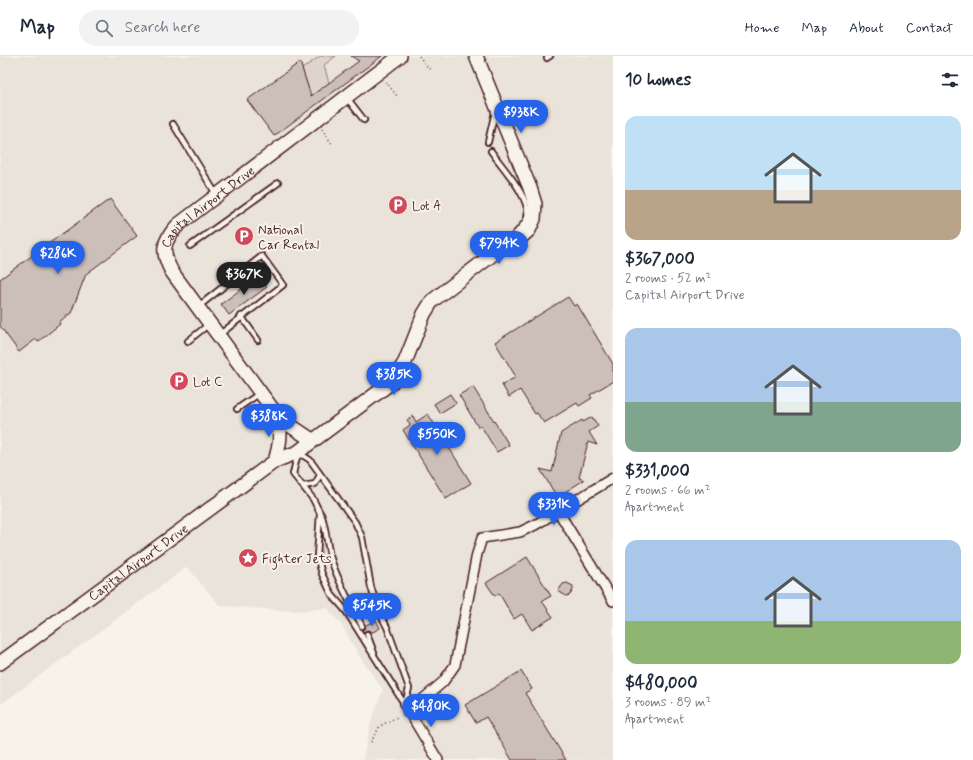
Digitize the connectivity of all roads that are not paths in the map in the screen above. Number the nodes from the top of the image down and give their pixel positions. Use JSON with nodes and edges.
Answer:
{"nodes":[{"id":1,"x":400,"y":56,"type":"edge"},
{"id":2,"x":476,"y":56,"type":"edge"},
{"id":3,"x":346,"y":97,"type":"junction"},
{"id":4,"x":496,"y":109,"type":"junction"},
{"id":5,"x":364,"y":120,"type":"dead end"},
{"id":6,"x":173,"y":124,"type":"dead end"},
{"id":7,"x":488,"y":142,"type":"dead end"},
{"id":8,"x":491,"y":151,"type":"dead end"},
{"id":9,"x":278,"y":183,"type":"dead end"},
{"id":10,"x":217,"y":195,"type":"junction"},
{"id":11,"x":505,"y":245,"type":"junction"},
{"id":12,"x":190,"y":246,"type":"dead end"},
{"id":13,"x":197,"y":307,"type":"junction"},
{"id":14,"x":241,"y":316,"type":"junction"},
{"id":15,"x":210,"y":324,"type":"junction"},
{"id":16,"x":218,"y":335,"type":"junction"},
{"id":17,"x":258,"y":340,"type":"dead end"},
{"id":18,"x":188,"y":341,"type":"dead end"},
{"id":19,"x":260,"y":392,"type":"junction"},
{"id":20,"x":237,"y":410,"type":"dead end"},
{"id":21,"x":279,"y":418,"type":"junction"},
{"id":22,"x":312,"y":440,"type":"junction"},
{"id":23,"x":298,"y":452,"type":"junction"},
{"id":24,"x":275,"y":461,"type":"junction"},
{"id":25,"x":320,"y":474,"type":"junction"},
{"id":26,"x":613,"y":478,"type":"edge"},
{"id":27,"x":303,"y":486,"type":"junction"},
{"id":28,"x":558,"y":511,"type":"junction"},
{"id":29,"x":320,"y":513,"type":"junction"},
{"id":30,"x":374,"y":595,"type":"junction"},
{"id":31,"x":613,"y":601,"type":"edge"},
{"id":32,"x":353,"y":607,"type":"junction"},
{"id":33,"x":346,"y":611,"type":"junction"},
{"id":34,"x":362,"y":626,"type":"dead end"},
{"id":35,"x":367,"y":634,"type":"dead end"},
{"id":36,"x":374,"y":654,"type":"junction"},
{"id":37,"x":0,"y":663,"type":"edge"},
{"id":38,"x":405,"y":710,"type":"junction"},
{"id":39,"x":438,"y":760,"type":"edge"}],
"edges":[{"from":1,"to":3,"type":"street","name":"Capital Airport Drive"},
{"from":2,"to":4,"type":"street","name":"Capital Airport Drive"},
{"from":3,"to":5,"type":"lane"},
{"from":3,"to":10,"type":"street","name":"Capital Airport Drive"},
{"from":4,"to":7,"type":"lane"},
{"from":4,"to":11,"type":"street","name":"Capital Airport Drive"},
{"from":6,"to":10,"type":"lane"},
{"from":8,"to":11,"type":"lane"},
{"from":9,"to":12,"type":"lane"},
{"from":10,"to":13,"type":"street","name":"Capital Airport Drive"},
{"from":11,"to":22,"type":"street","name":"Capital Airport Drive"},
{"from":13,"to":14,"type":"lane"},
{"from":13,"to":15,"type":"street","name":"Capital Airport Drive"},
{"from":14,"to":16,"type":"lane"},
{"from":14,"to":17,"type":"lane"},
{"from":15,"to":16,"type":"street","name":"Capital Airport Drive"},
{"from":15,"to":18,"type":"lane"},
{"from":16,"to":19,"type":"street","name":"Capital Airport Drive"},
{"from":19,"to":20,"type":"lane"},
{"from":19,"to":21,"type":"street","name":"Capital Airport Drive"},
{"from":21,"to":22,"type":"street","name":"Capital Airport Drive"},
{"from":21,"to":24,"type":"street","name":"Capital Airport Drive"},
{"from":22,"to":23,"type":"street","name":"Capital Airport Drive"},
{"from":23,"to":24,"type":"street","name":"Capital Airport Drive"},
{"from":23,"to":25,"type":"lane"},
{"from":23,"to":27,"type":"lane"},
{"from":24,"to":37,"type":"street","name":"Capital Airport Drive"},
{"from":25,"to":27,"type":"lane"},
{"from":25,"to":30,"type":"lane"},
{"from":26,"to":28,"type":"street"},
{"from":27,"to":29,"type":"lane"},
{"from":28,"to":31,"type":"street"},
{"from":28,"to":38,"type":"street"},
{"from":29,"to":32,"type":"lane"},
{"from":29,"to":33,"type":"lane"},
{"from":30,"to":32,"type":"lane"},
{"from":30,"to":38,"type":"lane"},
{"from":32,"to":33,"type":"lane"},
{"from":32,"to":34,"type":"lane"},
{"from":33,"to":36,"type":"lane"},
{"from":35,"to":36,"type":"lane"},
{"from":36,"to":38,"type":"lane"},
{"from":38,"to":39,"type":"street"}]}
